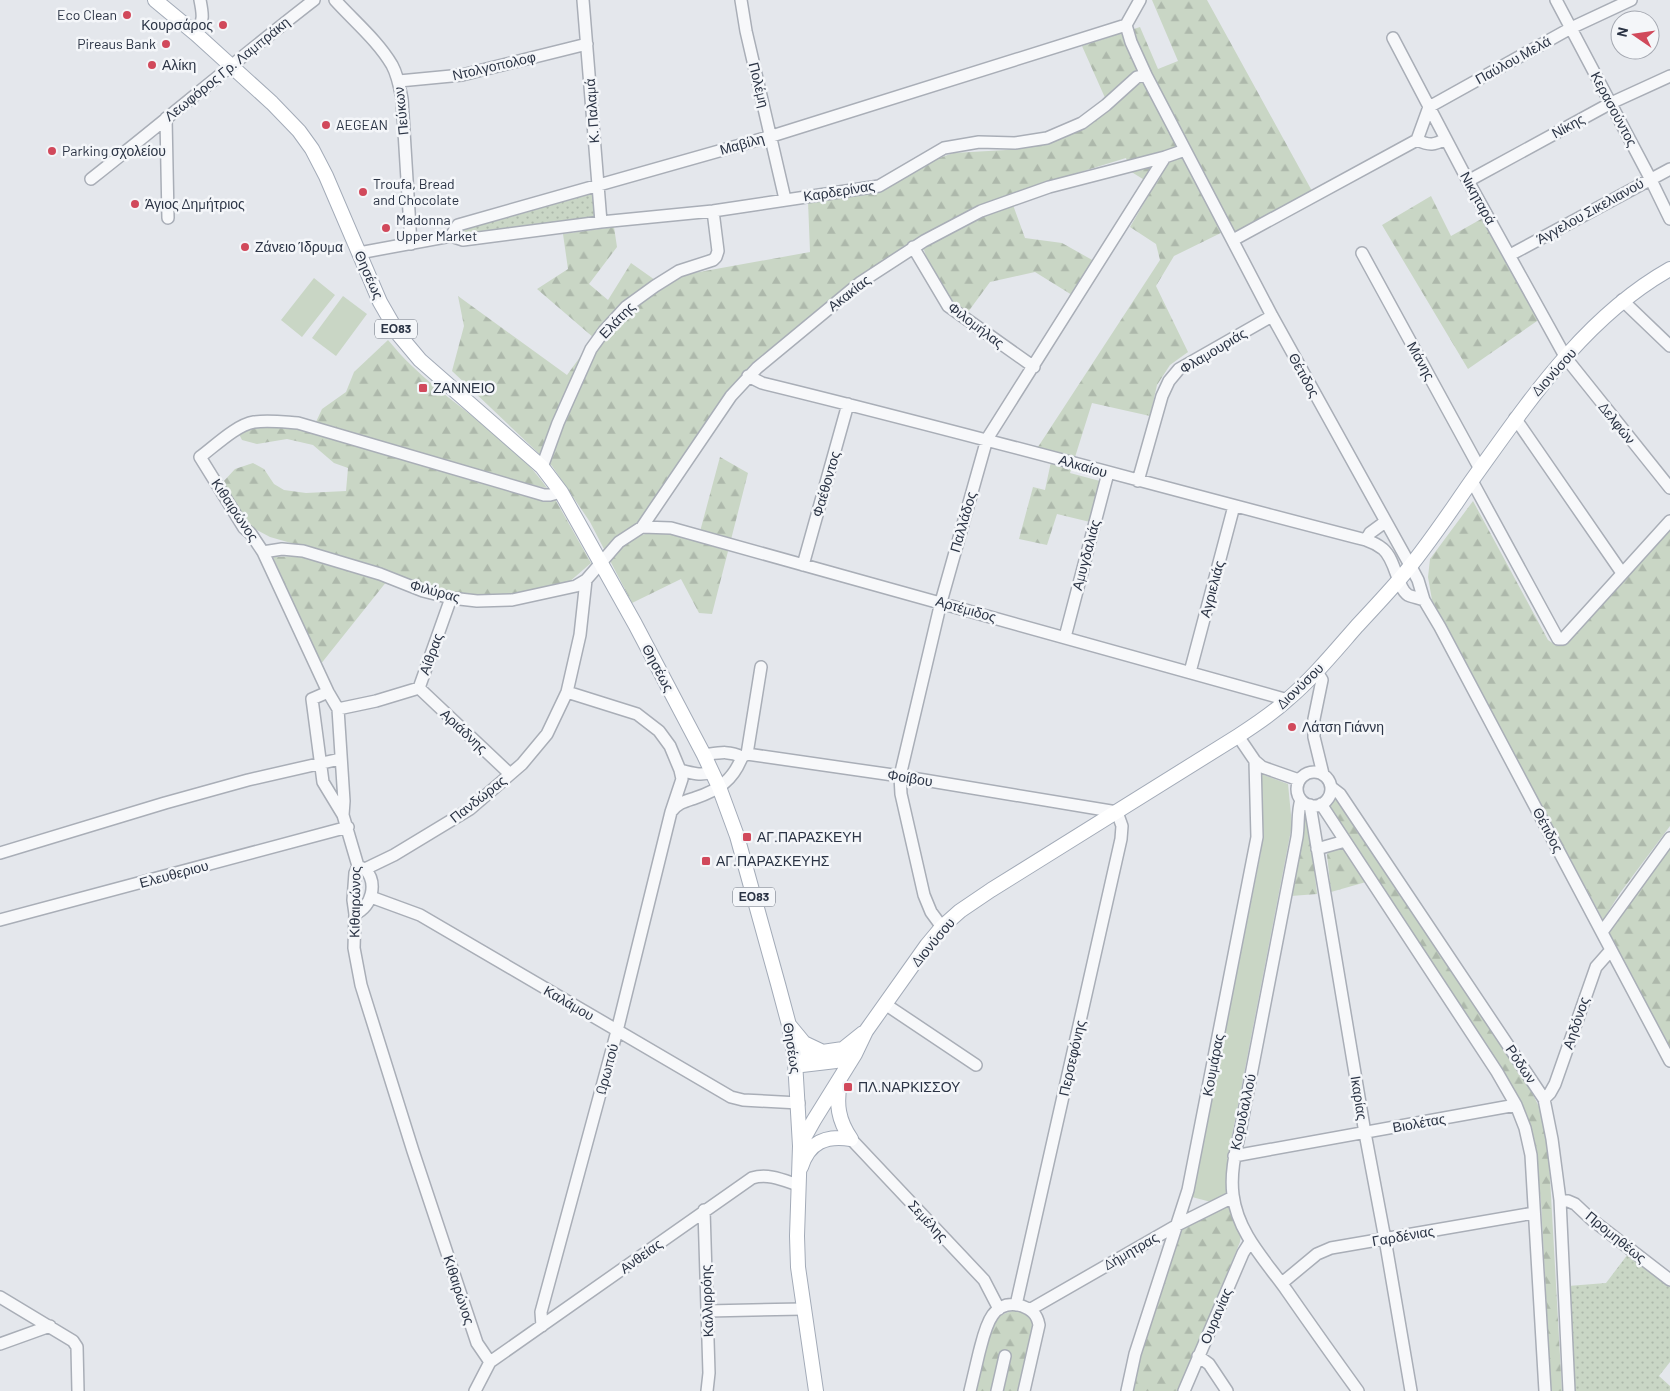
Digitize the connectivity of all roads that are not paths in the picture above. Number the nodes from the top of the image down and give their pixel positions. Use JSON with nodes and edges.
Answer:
{"nodes":[{"id":1,"x":155,"y":0,"type":"edge"},
{"id":2,"x":200,"y":0,"type":"edge"},
{"id":3,"x":314,"y":0,"type":"edge"},
{"id":4,"x":335,"y":0,"type":"edge"},
{"id":5,"x":583,"y":0,"type":"edge"},
{"id":6,"x":741,"y":0,"type":"edge"},
{"id":7,"x":1140,"y":0,"type":"edge"},
{"id":8,"x":1556,"y":0,"type":"edge"},
{"id":9,"x":1630,"y":0,"type":"edge"},
{"id":10,"x":1126,"y":25,"type":"junction"},
{"id":11,"x":1570,"y":28,"type":"junction"},
{"id":12,"x":196,"y":34,"type":"junction"},
{"id":13,"x":1393,"y":38,"type":"dead end"},
{"id":14,"x":587,"y":44,"type":"junction"},
{"id":15,"x":231,"y":66,"type":"junction"},
{"id":16,"x":1146,"y":75,"type":"junction"},
{"id":17,"x":1670,"y":76,"type":"edge"},
{"id":18,"x":398,"y":81,"type":"junction"},
{"id":19,"x":1611,"y":103,"type":"junction"},
{"id":20,"x":1429,"y":107,"type":"junction"},
{"id":21,"x":166,"y":118,"type":"junction"},
{"id":22,"x":772,"y":136,"type":"junction"},
{"id":23,"x":1446,"y":139,"type":"junction"},
{"id":24,"x":1417,"y":140,"type":"junction"},
{"id":25,"x":1185,"y":150,"type":"junction"},
{"id":26,"x":1166,"y":157,"type":"junction"},
{"id":27,"x":1670,"y":169,"type":"edge"},
{"id":28,"x":1650,"y":178,"type":"junction"},
{"id":29,"x":91,"y":179,"type":"dead end"},
{"id":30,"x":1468,"y":181,"type":"junction"},
{"id":31,"x":598,"y":186,"type":"junction"},
{"id":32,"x":785,"y":199,"type":"junction"},
{"id":33,"x":713,"y":211,"type":"junction"},
{"id":34,"x":168,"y":218,"type":"dead end"},
{"id":35,"x":1670,"y":219,"type":"edge"},
{"id":36,"x":601,"y":222,"type":"junction"},
{"id":37,"x":451,"y":236,"type":"junction"},
{"id":38,"x":1233,"y":240,"type":"junction"},
{"id":39,"x":411,"y":244,"type":"junction"},
{"id":40,"x":913,"y":247,"type":"junction"},
{"id":41,"x":359,"y":254,"type":"junction"},
{"id":42,"x":1362,"y":254,"type":"dead end"},
{"id":43,"x":1510,"y":254,"type":"junction"},
{"id":44,"x":1670,"y":269,"type":"edge"},
{"id":45,"x":1622,"y":300,"type":"junction"},
{"id":46,"x":1272,"y":316,"type":"junction"},
{"id":47,"x":1670,"y":346,"type":"edge"},
{"id":48,"x":1566,"y":358,"type":"junction"},
{"id":49,"x":1034,"y":367,"type":"junction"},
{"id":50,"x":748,"y":376,"type":"junction"},
{"id":51,"x":848,"y":404,"type":"junction"},
{"id":52,"x":1515,"y":418,"type":"junction"},
{"id":53,"x":987,"y":440,"type":"junction"},
{"id":54,"x":542,"y":467,"type":"junction"},
{"id":55,"x":1480,"y":469,"type":"junction"},
{"id":56,"x":1108,"y":473,"type":"junction"},
{"id":57,"x":1138,"y":481,"type":"junction"},
{"id":58,"x":1472,"y":481,"type":"junction"},
{"id":59,"x":1670,"y":488,"type":"edge"},
{"id":60,"x":560,"y":492,"type":"junction"},
{"id":61,"x":1234,"y":506,"type":"junction"},
{"id":62,"x":1670,"y":521,"type":"edge"},
{"id":63,"x":1385,"y":522,"type":"junction"},
{"id":64,"x":642,"y":527,"type":"junction"},
{"id":65,"x":1366,"y":540,"type":"junction"},
{"id":66,"x":263,"y":552,"type":"junction"},
{"id":67,"x":601,"y":562,"type":"junction"},
{"id":68,"x":803,"y":565,"type":"junction"},
{"id":69,"x":1410,"y":566,"type":"junction"},
{"id":70,"x":1622,"y":573,"type":"junction"},
{"id":71,"x":586,"y":580,"type":"junction"},
{"id":72,"x":1399,"y":580,"type":"junction"},
{"id":73,"x":452,"y":598,"type":"junction"},
{"id":74,"x":1424,"y":600,"type":"junction"},
{"id":75,"x":941,"y":602,"type":"junction"},
{"id":76,"x":1065,"y":637,"type":"junction"},
{"id":77,"x":761,"y":667,"type":"dead end"},
{"id":78,"x":1190,"y":672,"type":"junction"},
{"id":79,"x":1317,"y":672,"type":"junction"},
{"id":80,"x":418,"y":688,"type":"junction"},
{"id":81,"x":328,"y":692,"type":"junction"},
{"id":82,"x":566,"y":692,"type":"junction"},
{"id":83,"x":1288,"y":700,"type":"junction"},
{"id":84,"x":338,"y":709,"type":"junction"},
{"id":85,"x":1238,"y":736,"type":"junction"},
{"id":86,"x":704,"y":755,"type":"junction"},
{"id":87,"x":744,"y":755,"type":"junction"},
{"id":88,"x":340,"y":759,"type":"junction"},
{"id":89,"x":1255,"y":761,"type":"junction"},
{"id":90,"x":320,"y":764,"type":"junction"},
{"id":91,"x":680,"y":770,"type":"junction"},
{"id":92,"x":712,"y":772,"type":"junction"},
{"id":93,"x":510,"y":774,"type":"junction"},
{"id":94,"x":1323,"y":774,"type":"junction"},
{"id":95,"x":900,"y":776,"type":"junction"},
{"id":96,"x":1299,"y":780,"type":"junction"},
{"id":97,"x":719,"y":787,"type":"junction"},
{"id":98,"x":1331,"y":787,"type":"junction"},
{"id":99,"x":1311,"y":803,"type":"junction"},
{"id":100,"x":671,"y":812,"type":"junction"},
{"id":101,"x":1117,"y":812,"type":"junction"},
{"id":102,"x":343,"y":814,"type":"junction"},
{"id":103,"x":348,"y":827,"type":"junction"},
{"id":104,"x":1670,"y":838,"type":"edge"},
{"id":105,"x":1345,"y":841,"type":"junction"},
{"id":106,"x":1317,"y":849,"type":"junction"},
{"id":107,"x":0,"y":853,"type":"edge"},
{"id":108,"x":361,"y":868,"type":"junction"},
{"id":109,"x":371,"y":897,"type":"junction"},
{"id":110,"x":355,"y":914,"type":"junction"},
{"id":111,"x":0,"y":920,"type":"edge"},
{"id":112,"x":942,"y":927,"type":"junction"},
{"id":113,"x":1602,"y":932,"type":"junction"},
{"id":114,"x":1611,"y":950,"type":"junction"},
{"id":115,"x":885,"y":1004,"type":"junction"},
{"id":116,"x":789,"y":1025,"type":"junction"},
{"id":117,"x":617,"y":1031,"type":"junction"},
{"id":118,"x":866,"y":1031,"type":"junction"},
{"id":119,"x":824,"y":1052,"type":"junction"},
{"id":120,"x":856,"y":1054,"type":"junction"},
{"id":121,"x":795,"y":1061,"type":"junction"},
{"id":122,"x":1670,"y":1061,"type":"edge"},
{"id":123,"x":976,"y":1065,"type":"dead end"},
{"id":124,"x":841,"y":1078,"type":"junction"},
{"id":125,"x":1544,"y":1099,"type":"junction"},
{"id":126,"x":799,"y":1103,"type":"junction"},
{"id":127,"x":1516,"y":1105,"type":"junction"},
{"id":128,"x":1365,"y":1133,"type":"junction"},
{"id":129,"x":851,"y":1139,"type":"junction"},
{"id":130,"x":800,"y":1146,"type":"junction"},
{"id":131,"x":1234,"y":1156,"type":"junction"},
{"id":132,"x":798,"y":1179,"type":"junction"},
{"id":133,"x":1233,"y":1197,"type":"junction"},
{"id":134,"x":1560,"y":1200,"type":"junction"},
{"id":135,"x":704,"y":1210,"type":"junction"},
{"id":136,"x":1534,"y":1212,"type":"junction"},
{"id":137,"x":1178,"y":1224,"type":"junction"},
{"id":138,"x":1385,"y":1239,"type":"junction"},
{"id":139,"x":1250,"y":1242,"type":"junction"},
{"id":140,"x":1670,"y":1280,"type":"edge"},
{"id":141,"x":1282,"y":1284,"type":"junction"},
{"id":142,"x":0,"y":1297,"type":"edge"},
{"id":143,"x":1016,"y":1305,"type":"junction"},
{"id":144,"x":803,"y":1309,"type":"junction"},
{"id":145,"x":999,"y":1309,"type":"junction"},
{"id":146,"x":1031,"y":1309,"type":"junction"},
{"id":147,"x":707,"y":1312,"type":"junction"},
{"id":148,"x":50,"y":1326,"type":"junction"},
{"id":149,"x":542,"y":1326,"type":"junction"},
{"id":150,"x":0,"y":1344,"type":"edge"},
{"id":151,"x":1005,"y":1356,"type":"dead end"},
{"id":152,"x":1198,"y":1356,"type":"junction"},
{"id":153,"x":490,"y":1362,"type":"junction"},
{"id":154,"x":79,"y":1391,"type":"edge"},
{"id":155,"x":475,"y":1391,"type":"edge"},
{"id":156,"x":707,"y":1391,"type":"edge"},
{"id":157,"x":816,"y":1391,"type":"edge"},
{"id":158,"x":970,"y":1391,"type":"edge"},
{"id":159,"x":997,"y":1391,"type":"edge"},
{"id":160,"x":1024,"y":1391,"type":"edge"},
{"id":161,"x":1127,"y":1391,"type":"edge"},
{"id":162,"x":1184,"y":1391,"type":"edge"},
{"id":163,"x":1227,"y":1391,"type":"edge"},
{"id":164,"x":1358,"y":1391,"type":"edge"},
{"id":165,"x":1411,"y":1391,"type":"edge"},
{"id":166,"x":1545,"y":1391,"type":"edge"},
{"id":167,"x":1569,"y":1391,"type":"edge"}],
"edges":[{"from":1,"to":12,"type":"main road","number":"ΕΟ83"},
{"from":2,"to":12,"type":"street"},
{"from":3,"to":15,"type":"street","name":"Λεωφόρος Γρ. Λαμπράκη"},
{"from":4,"to":18,"type":"street","name":"Πεύκων"},
{"from":5,"to":14,"type":"street","name":"Κ. Παλαμά"},
{"from":6,"to":22,"type":"street","name":"Πολέμη"},
{"from":7,"to":10,"type":"street"},
{"from":8,"to":11,"type":"street","name":"Κερασούντος"},
{"from":9,"to":11,"type":"street","name":"Παύλου Μελά"},
{"from":10,"to":16,"type":"street"},
{"from":10,"to":22,"type":"street","name":"Μαβίλη"},
{"from":11,"to":19,"type":"street","name":"Κερασούντος"},
{"from":11,"to":20,"type":"street","name":"Παύλου Μελά"},
{"from":12,"to":15,"type":"main road","number":"ΕΟ83"},
{"from":13,"to":20,"type":"street","name":"Νικηταρά"},
{"from":14,"to":18,"type":"street","name":"Ντολγοπολοφ"},
{"from":14,"to":31,"type":"street","name":"Κ. Παλαμά"},
{"from":15,"to":21,"type":"street","name":"Λεωφόρος Γρ. Λαμπράκη"},
{"from":15,"to":41,"type":"main road","name":"Θησέως","number":"ΕΟ83"},
{"from":16,"to":25,"type":"street"},
{"from":16,"to":32,"type":"street","name":"Καρδερίνας"},
{"from":17,"to":19,"type":"street","name":"Νίκης"},
{"from":18,"to":39,"type":"street","name":"Πεύκων"},
{"from":19,"to":28,"type":"street","name":"Κερασούντος"},
{"from":19,"to":30,"type":"street","name":"Νίκης"},
{"from":20,"to":23,"type":"street","name":"Νικηταρά"},
{"from":20,"to":24,"type":"street"},
{"from":21,"to":29,"type":"street","name":"Λεωφόρος Γρ. Λαμπράκη"},
{"from":21,"to":34,"type":"street"},
{"from":22,"to":31,"type":"street","name":"Μαβίλη"},
{"from":22,"to":32,"type":"street","name":"Πολέμη"},
{"from":23,"to":24,"type":"street"},
{"from":23,"to":30,"type":"street","name":"Νικηταρά"},
{"from":24,"to":38,"type":"street"},
{"from":25,"to":26,"type":"street","name":"Ακακίας"},
{"from":25,"to":38,"type":"street","name":"Θέτιδος"},
{"from":26,"to":40,"type":"street","name":"Ακακίας"},
{"from":26,"to":49,"type":"street","name":"Παλλάδος"},
{"from":27,"to":28,"type":"street","name":"Άγγελου Σικελιανού"},
{"from":28,"to":35,"type":"street","name":"Κερασούντος"},
{"from":28,"to":43,"type":"street","name":"Άγγελου Σικελιανού"},
{"from":30,"to":43,"type":"street","name":"Νικηταρά"},
{"from":31,"to":36,"type":"street","name":"Κ. Παλαμά"},
{"from":31,"to":37,"type":"street","name":"Μαβίλη"},
{"from":32,"to":33,"type":"street","name":"Καρδερίνας"},
{"from":33,"to":36,"type":"street","name":"Καρδερίνας"},
{"from":33,"to":54,"type":"street","name":"Ελάτης"},
{"from":36,"to":37,"type":"street","name":"Καρδερίνας"},
{"from":37,"to":39,"type":"street","name":"Μαβίλη"},
{"from":38,"to":46,"type":"street","name":"Θέτιδος"},
{"from":39,"to":41,"type":"street","name":"Μαβίλη"},
{"from":40,"to":49,"type":"street","name":"Φιλομήλας"},
{"from":40,"to":50,"type":"street","name":"Ακακίας"},
{"from":41,"to":54,"type":"main road","name":"Θησέως","number":"ΕΟ83"},
{"from":42,"to":55,"type":"street","name":"Μάνης"},
{"from":43,"to":48,"type":"street","name":"Νικηταρά"},
{"from":44,"to":45,"type":"main road","name":"Διονύσου"},
{"from":45,"to":47,"type":"street"},
{"from":45,"to":48,"type":"main road","name":"Διονύσου"},
{"from":46,"to":57,"type":"street","name":"Φλαμουριάς"},
{"from":46,"to":63,"type":"street","name":"Θέτιδος"},
{"from":48,"to":52,"type":"main road","name":"Διονύσου"},
{"from":48,"to":59,"type":"street","name":"Δελφών"},
{"from":49,"to":53,"type":"street","name":"Παλλάδος"},
{"from":50,"to":51,"type":"street","name":"Αλκαίου"},
{"from":50,"to":64,"type":"street","name":"Ακακίας"},
{"from":51,"to":53,"type":"street","name":"Αλκαίου"},
{"from":51,"to":68,"type":"street","name":"Φαέθοντος"},
{"from":52,"to":55,"type":"main road","name":"Διονύσου"},
{"from":52,"to":70,"type":"street"},
{"from":53,"to":56,"type":"street","name":"Αλκαίου"},
{"from":53,"to":75,"type":"street","name":"Παλλάδος"},
{"from":54,"to":60,"type":"main road","name":"Θησέως","number":"ΕΟ83"},
{"from":55,"to":58,"type":"main road","name":"Διονύσου"},
{"from":56,"to":57,"type":"street","name":"Αλκαίου"},
{"from":56,"to":76,"type":"street","name":"Αμυγδαλιάς"},
{"from":57,"to":61,"type":"street","name":"Αλκαίου"},
{"from":58,"to":69,"type":"main road","name":"Διονύσου"},
{"from":58,"to":70,"type":"street"},
{"from":60,"to":66,"type":"street","name":"Κιθαιρώνος"},
{"from":60,"to":67,"type":"main road","name":"Θησέως","number":"ΕΟ83"},
{"from":61,"to":65,"type":"street","name":"Αλκαίου"},
{"from":61,"to":78,"type":"street","name":"Αγριελιάς"},
{"from":62,"to":70,"type":"street"},
{"from":63,"to":65,"type":"street"},
{"from":63,"to":69,"type":"street","name":"Θέτιδος"},
{"from":64,"to":67,"type":"street","name":"Ακακίας"},
{"from":64,"to":68,"type":"street","name":"Αρτέμιδος"},
{"from":65,"to":72,"type":"street","name":"Αλκαίου"},
{"from":66,"to":73,"type":"street","name":"Φιλύρας"},
{"from":66,"to":81,"type":"street","name":"Κιθαιρώνος"},
{"from":67,"to":71,"type":"street","name":"Φιλύρας"},
{"from":67,"to":86,"type":"main road","name":"Θησέως","number":"ΕΟ83"},
{"from":68,"to":75,"type":"street","name":"Αρτέμιδος"},
{"from":69,"to":72,"type":"main road","name":"Διονύσου"},
{"from":69,"to":74,"type":"street","name":"Θέτιδος"},
{"from":71,"to":73,"type":"street","name":"Φιλύρας"},
{"from":71,"to":82,"type":"street","name":"Πανδώρας"},
{"from":72,"to":74,"type":"street"},
{"from":72,"to":79,"type":"main road","name":"Διονύσου"},
{"from":73,"to":80,"type":"street","name":"Αίθρας"},
{"from":74,"to":113,"type":"street","name":"Θέτιδος"},
{"from":75,"to":76,"type":"street","name":"Αρτέμιδος"},
{"from":75,"to":95,"type":"street","name":"Παλλάδος"},
{"from":76,"to":78,"type":"street","name":"Αρτέμιδος"},
{"from":77,"to":87,"type":"street"},
{"from":78,"to":83,"type":"street","name":"Αρτέμιδος"},
{"from":79,"to":83,"type":"main road","name":"Διονύσου"},
{"from":79,"to":94,"type":"street"},
{"from":80,"to":84,"type":"street","name":"Αίθρας"},
{"from":80,"to":93,"type":"street","name":"Αριάδνης"},
{"from":81,"to":84,"type":"street","name":"Κιθαιρώνος"},
{"from":81,"to":90,"type":"street"},
{"from":82,"to":91,"type":"street"},
{"from":82,"to":93,"type":"street","name":"Πανδώρας"},
{"from":83,"to":85,"type":"main road","name":"Διονύσου"},
{"from":84,"to":88,"type":"street","name":"Κιθαιρώνος"},
{"from":85,"to":89,"type":"street"},
{"from":85,"to":101,"type":"main road","name":"Διονύσου"},
{"from":86,"to":87,"type":"street","name":"Φοίβου"},
{"from":86,"to":92,"type":"main road","name":"Θησέως","number":"ΕΟ83"},
{"from":87,"to":95,"type":"street","name":"Φοίβου"},
{"from":87,"to":97,"type":"street"},
{"from":88,"to":90,"type":"street"},
{"from":88,"to":102,"type":"street","name":"Κιθαιρώνος"},
{"from":89,"to":96,"type":"street"},
{"from":89,"to":137,"type":"street","name":"Κουμάρας"},
{"from":90,"to":102,"type":"street"},
{"from":90,"to":107,"type":"street"},
{"from":91,"to":92,"type":"street"},
{"from":91,"to":100,"type":"street","name":"Ωρωπού"},
{"from":92,"to":97,"type":"main road","name":"Θησέως","number":"ΕΟ83"},
{"from":93,"to":108,"type":"street","name":"Πανδώρας"},
{"from":94,"to":96,"type":"street"},
{"from":94,"to":98,"type":"street"},
{"from":95,"to":101,"type":"street","name":"Φοίβου"},
{"from":95,"to":112,"type":"street","name":"Παλλάδος"},
{"from":96,"to":99,"type":"street"},
{"from":97,"to":100,"type":"street"},
{"from":97,"to":116,"type":"main road","name":"Θησέως","number":"ΕΟ83"},
{"from":98,"to":99,"type":"street"},
{"from":98,"to":125,"type":"street","name":"Ρόδων"},
{"from":99,"to":105,"type":"street","name":"Ρόδων"},
{"from":99,"to":106,"type":"street","name":"Ικαρίας"},
{"from":99,"to":131,"type":"street","name":"Κορυδαλλού"},
{"from":100,"to":117,"type":"street","name":"Ωρωπού"},
{"from":101,"to":112,"type":"main road","name":"Διονύσου"},
{"from":101,"to":143,"type":"street","name":"Περσεφόνης"},
{"from":102,"to":103,"type":"street","name":"Κιθαιρώνος"},
{"from":103,"to":108,"type":"street","name":"Κιθαιρώνος"},
{"from":103,"to":111,"type":"street","name":"Ελευθεριου"},
{"from":104,"to":113,"type":"street"},
{"from":105,"to":106,"type":"street"},
{"from":105,"to":127,"type":"street","name":"Ρόδων"},
{"from":106,"to":128,"type":"street","name":"Ικαρίας"},
{"from":108,"to":109,"type":"street"},
{"from":108,"to":110,"type":"street","name":"Κιθαιρώνος"},
{"from":109,"to":110,"type":"street"},
{"from":109,"to":117,"type":"street","name":"Καλάμου"},
{"from":110,"to":153,"type":"street","name":"Κιθαιρώνος"},
{"from":112,"to":115,"type":"main road","name":"Διονύσου"},
{"from":113,"to":114,"type":"street","name":"Θέτιδος"},
{"from":114,"to":122,"type":"street","name":"Θέτιδος"},
{"from":114,"to":125,"type":"street","name":"Αηδόνος"},
{"from":115,"to":118,"type":"main road","name":"Διονύσου"},
{"from":115,"to":123,"type":"street"},
{"from":116,"to":119,"type":"main road"},
{"from":116,"to":121,"type":"main road","name":"Θησέως","number":"ΕΟ83"},
{"from":117,"to":126,"type":"street","name":"Καλάμου"},
{"from":117,"to":149,"type":"street","name":"Ωρωπού"},
{"from":118,"to":119,"type":"main road","name":"Διονύσου"},
{"from":118,"to":120,"type":"main road","name":"Διονύσου"},
{"from":119,"to":121,"type":"main road","name":"Διονύσου"},
{"from":120,"to":121,"type":"main road"},
{"from":120,"to":124,"type":"main road","name":"Διονύσου"},
{"from":121,"to":126,"type":"main road","name":"Θησέως","number":"ΕΟ83"},
{"from":124,"to":129,"type":"main road"},
{"from":124,"to":130,"type":"main road","name":"Διονύσου"},
{"from":125,"to":134,"type":"street","name":"Ρόδων"},
{"from":126,"to":130,"type":"main road","name":"Θησέως","number":"ΕΟ83"},
{"from":127,"to":128,"type":"street","name":"Βιολέτας"},
{"from":127,"to":136,"type":"street","name":"Ρόδων"},
{"from":128,"to":131,"type":"street","name":"Βιολέτας"},
{"from":128,"to":138,"type":"street","name":"Ικαρίας"},
{"from":129,"to":132,"type":"main road"},
{"from":129,"to":145,"type":"street","name":"Σεμέλης"},
{"from":130,"to":132,"type":"main road","name":"Θησέως","number":"ΕΟ83"},
{"from":131,"to":133,"type":"street","name":"Κορυδαλλού"},
{"from":132,"to":135,"type":"street","name":"Ανθείας"},
{"from":132,"to":144,"type":"main road","name":"Θησέως","number":"ΕΟ83"},
{"from":133,"to":137,"type":"street","name":"Δήμητρας"},
{"from":133,"to":139,"type":"street","name":"Κορυδαλλού"},
{"from":134,"to":140,"type":"street","name":"Προμηθέως"},
{"from":134,"to":167,"type":"street","name":"Ρόδων"},
{"from":135,"to":147,"type":"street","name":"Καλλιρρόης"},
{"from":135,"to":149,"type":"street","name":"Ανθείας"},
{"from":136,"to":138,"type":"street","name":"Γαρδένιας"},
{"from":136,"to":166,"type":"street","name":"Ρόδων"},
{"from":137,"to":146,"type":"street","name":"Δήμητρας"},
{"from":137,"to":161,"type":"street","name":"Κουμάρας"},
{"from":138,"to":141,"type":"street","name":"Γαρδένιας"},
{"from":138,"to":165,"type":"street","name":"Ικαρίας"},
{"from":139,"to":141,"type":"street","name":"Κορυδαλλού"},
{"from":139,"to":152,"type":"street","name":"Ουρανίας"},
{"from":141,"to":164,"type":"street","name":"Κορυδαλλού"},
{"from":142,"to":148,"type":"street"},
{"from":143,"to":145,"type":"street"},
{"from":143,"to":146,"type":"street"},
{"from":144,"to":147,"type":"street"},
{"from":144,"to":157,"type":"main road","name":"Θησέως","number":"ΕΟ83"},
{"from":145,"to":158,"type":"street"},
{"from":146,"to":160,"type":"street"},
{"from":147,"to":156,"type":"street","name":"Καλλιρρόης"},
{"from":148,"to":150,"type":"street"},
{"from":148,"to":154,"type":"street"},
{"from":149,"to":153,"type":"street","name":"Ανθείας"},
{"from":151,"to":159,"type":"street"},
{"from":152,"to":162,"type":"street","name":"Ουρανίας"},
{"from":152,"to":163,"type":"street"},
{"from":153,"to":155,"type":"street"}]}
